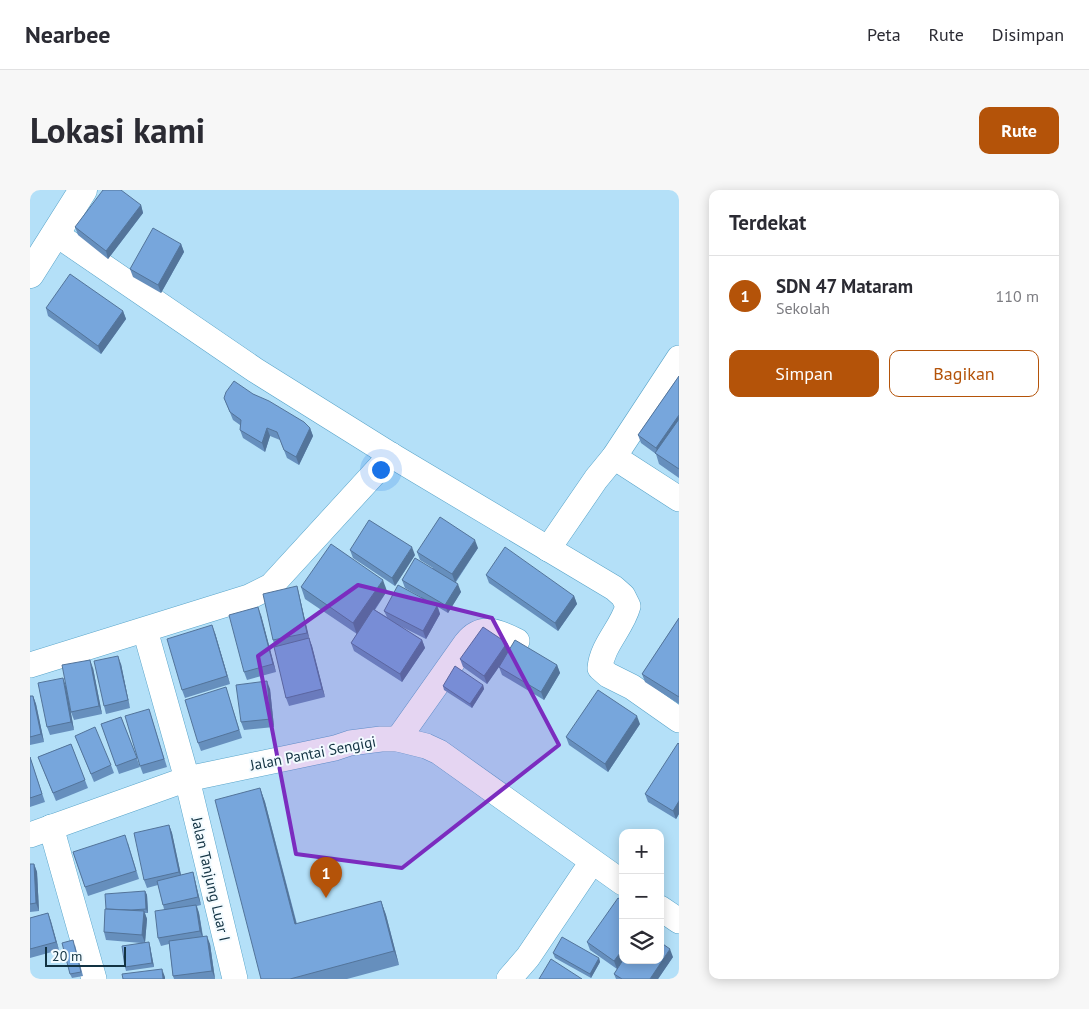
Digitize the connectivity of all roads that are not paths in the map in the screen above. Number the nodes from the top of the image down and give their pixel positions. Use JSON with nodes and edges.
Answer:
{"nodes":[{"id":1,"x":83,"y":190,"type":"edge"},
{"id":2,"x":56,"y":234,"type":"junction"},
{"id":3,"x":30,"y":274,"type":"edge"},
{"id":4,"x":679,"y":358,"type":"edge"},
{"id":5,"x":391,"y":455,"type":"junction"},
{"id":6,"x":614,"y":457,"type":"junction"},
{"id":7,"x":679,"y":499,"type":"edge"},
{"id":8,"x":548,"y":549,"type":"junction"},
{"id":9,"x":145,"y":630,"type":"junction"},
{"id":10,"x":517,"y":641,"type":"edge"},
{"id":11,"x":30,"y":665,"type":"edge"},
{"id":12,"x":679,"y":720,"type":"edge"},
{"id":13,"x":398,"y":740,"type":"junction"},
{"id":14,"x":187,"y":779,"type":"junction"},
{"id":15,"x":41,"y":831,"type":"edge"},
{"id":16,"x":592,"y":862,"type":"junction"},
{"id":17,"x":619,"y":880,"type":"edge"},
{"id":18,"x":664,"y":911,"type":"edge"},
{"id":19,"x":679,"y":921,"type":"edge"},
{"id":20,"x":92,"y":979,"type":"edge"},
{"id":21,"x":235,"y":979,"type":"edge"},
{"id":22,"x":509,"y":979,"type":"edge"}],
"edges":[{"from":1,"to":2,"type":"street"},
{"from":2,"to":3,"type":"street"},
{"from":2,"to":5,"type":"street"},
{"from":4,"to":6,"type":"street"},
{"from":5,"to":8,"type":"street"},
{"from":5,"to":9,"type":"street"},
{"from":6,"to":7,"type":"street"},
{"from":6,"to":8,"type":"street"},
{"from":8,"to":12,"type":"street"},
{"from":9,"to":11,"type":"street"},
{"from":9,"to":14,"type":"street","name":"Jalan Tanjung Luar I"},
{"from":10,"to":13,"type":"street"},
{"from":13,"to":14,"type":"street","name":"Jalan Pantai Sengigi"},
{"from":13,"to":16,"type":"street","name":"Jalan Pantai Sengigi"},
{"from":14,"to":15,"type":"street","name":"Jalan Pantai Sengigi"},
{"from":14,"to":21,"type":"street","name":"Jalan Tanjung Luar I"},
{"from":15,"to":20,"type":"street"},
{"from":16,"to":17,"type":"street","name":"Jalan Pantai Sengigi"},
{"from":16,"to":22,"type":"street"},
{"from":18,"to":19,"type":"street"}]}
